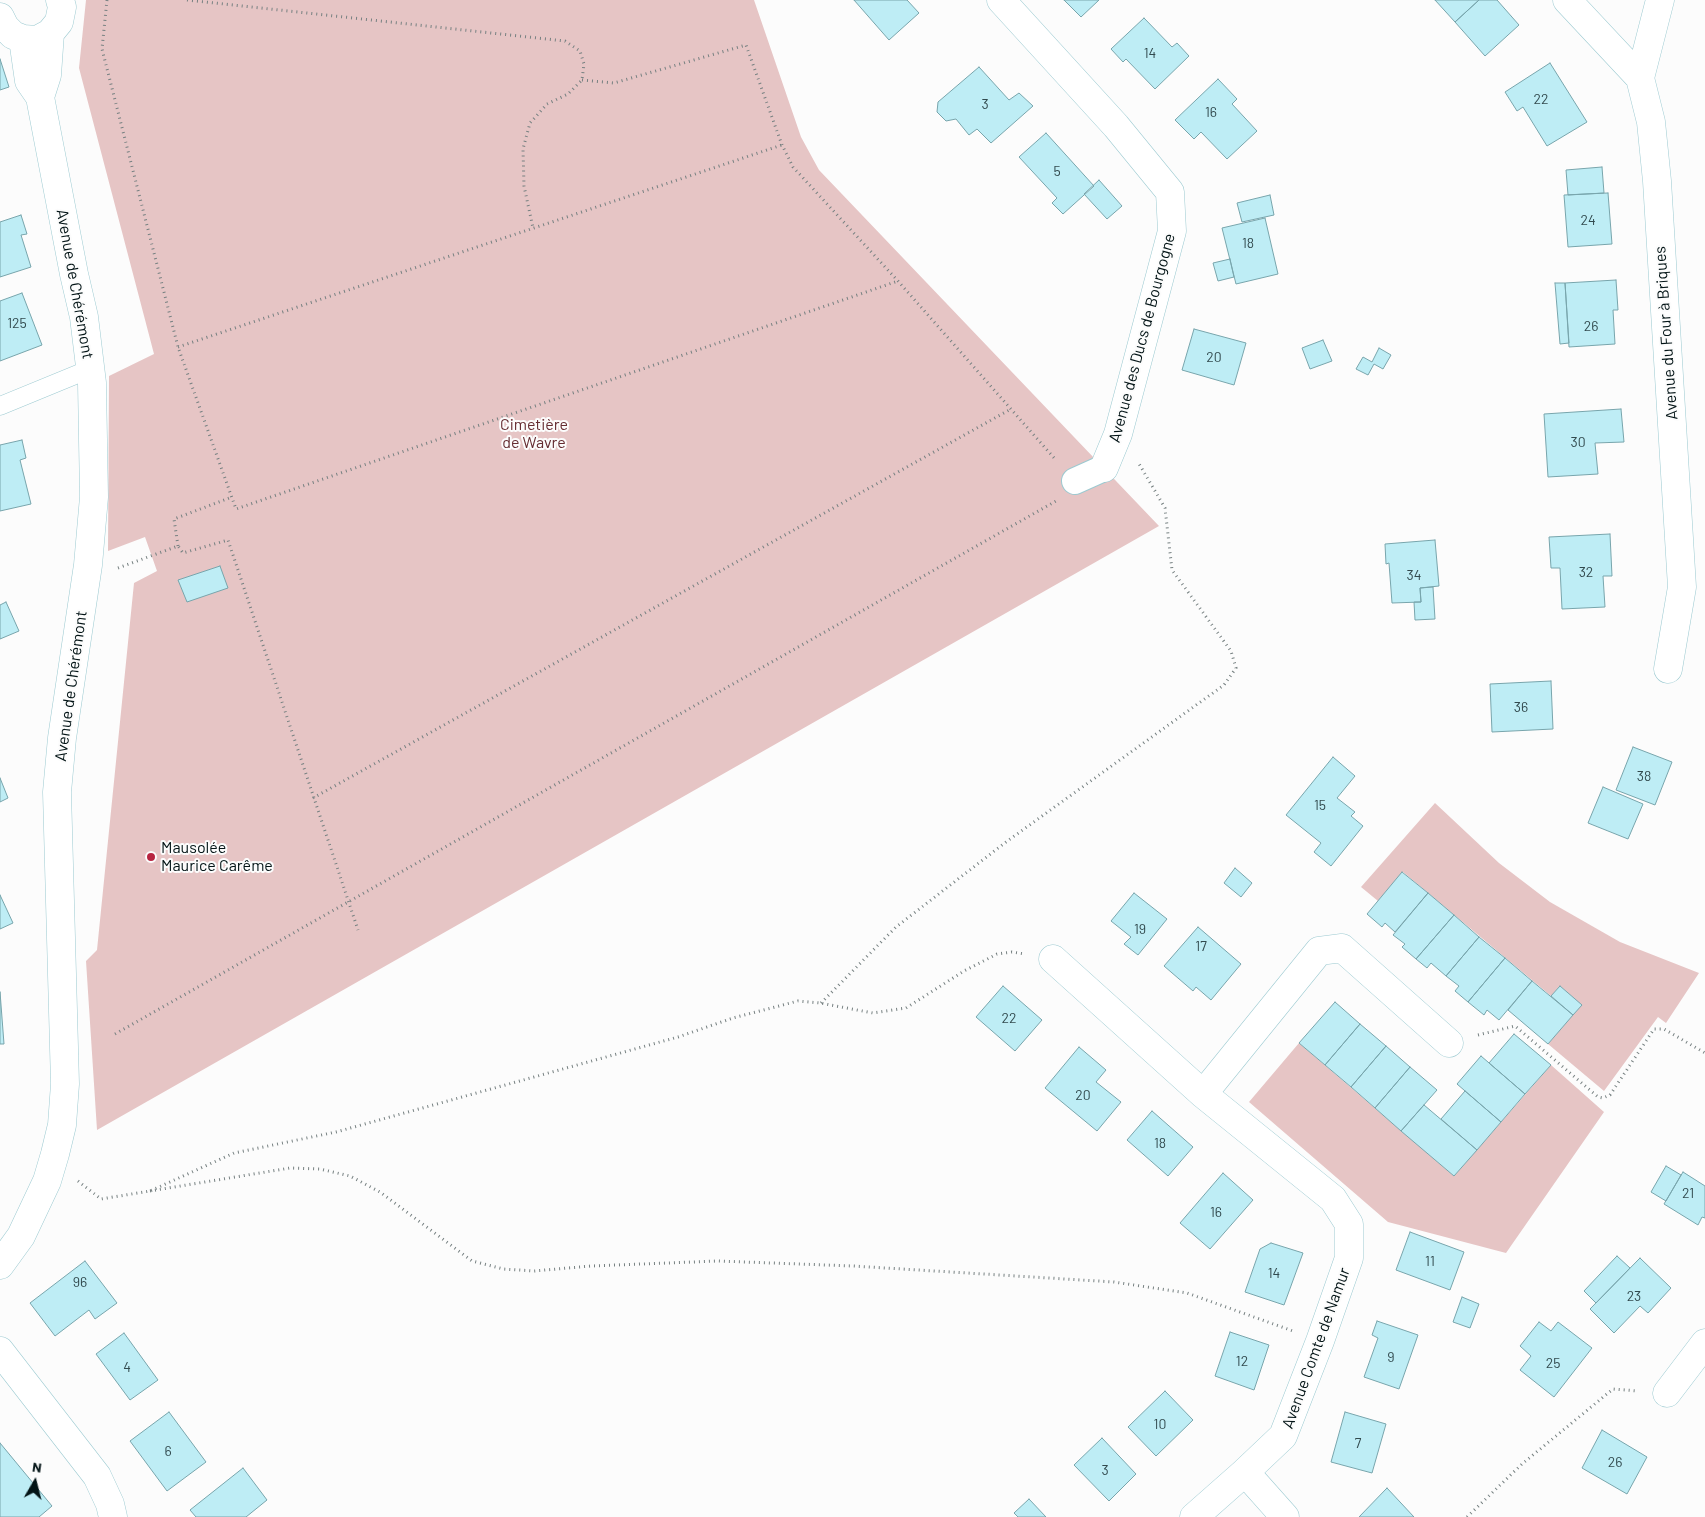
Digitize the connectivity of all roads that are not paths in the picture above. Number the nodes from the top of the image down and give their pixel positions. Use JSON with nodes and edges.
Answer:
{"nodes":[{"id":1,"x":60,"y":0,"type":"edge"},
{"id":2,"x":1001,"y":0,"type":"edge"},
{"id":3,"x":1567,"y":0,"type":"edge"},
{"id":4,"x":1660,"y":0,"type":"edge"},
{"id":5,"x":0,"y":17,"type":"edge"},
{"id":6,"x":50,"y":34,"type":"junction"},
{"id":7,"x":23,"y":39,"type":"junction"},
{"id":8,"x":1640,"y":78,"type":"junction"},
{"id":9,"x":40,"y":97,"type":"junction"},
{"id":10,"x":90,"y":369,"type":"junction"},
{"id":11,"x":0,"y":406,"type":"edge"},
{"id":12,"x":1104,"y":468,"type":"joint"},
{"id":13,"x":1075,"y":481,"type":"road end"},
{"id":14,"x":1668,"y":669,"type":"dead end"},
{"id":15,"x":1053,"y":959,"type":"road end"},
{"id":16,"x":1449,"y":1043,"type":"road end"},
{"id":17,"x":1204,"y":1094,"type":"junction"},
{"id":18,"x":0,"y":1265,"type":"edge"},
{"id":19,"x":1705,"y":1344,"type":"edge"},
{"id":20,"x":0,"y":1351,"type":"edge"},
{"id":21,"x":1666,"y":1393,"type":"road end"},
{"id":22,"x":1245,"y":1472,"type":"junction"},
{"id":23,"x":113,"y":1517,"type":"edge"},
{"id":24,"x":1194,"y":1517,"type":"edge"},
{"id":25,"x":1284,"y":1517,"type":"edge"}],
"edges":[{"from":1,"to":6,"type":"street"},
{"from":2,"to":12,"type":"street","name":"Avenue des Ducs de Bourgogne"},
{"from":3,"to":8,"type":"street"},
{"from":4,"to":8,"type":"street","name":"Avenue du Four à Briques"},
{"from":5,"to":7,"type":"street"},
{"from":6,"to":7,"type":"street"},
{"from":6,"to":9,"type":"street","name":"Avenue de Chérémont"},
{"from":7,"to":9,"type":"street","name":"Avenue de Chérémont"},
{"from":8,"to":14,"type":"street","name":"Avenue du Four à Briques"},
{"from":9,"to":10,"type":"street","name":"Avenue de Chérémont"},
{"from":10,"to":11,"type":"lane"},
{"from":10,"to":18,"type":"street","name":"Avenue de Chérémont"},
{"from":12,"to":13,"type":"street"},
{"from":15,"to":17,"type":"street","name":"Avenue Comte de Namur"},
{"from":16,"to":17,"type":"street"},
{"from":17,"to":22,"type":"street","name":"Avenue Comte de Namur"},
{"from":19,"to":21,"type":"street"},
{"from":20,"to":23,"type":"street"},
{"from":22,"to":24,"type":"street","name":"Avenue Comte de Namur"},
{"from":22,"to":25,"type":"street"}]}
